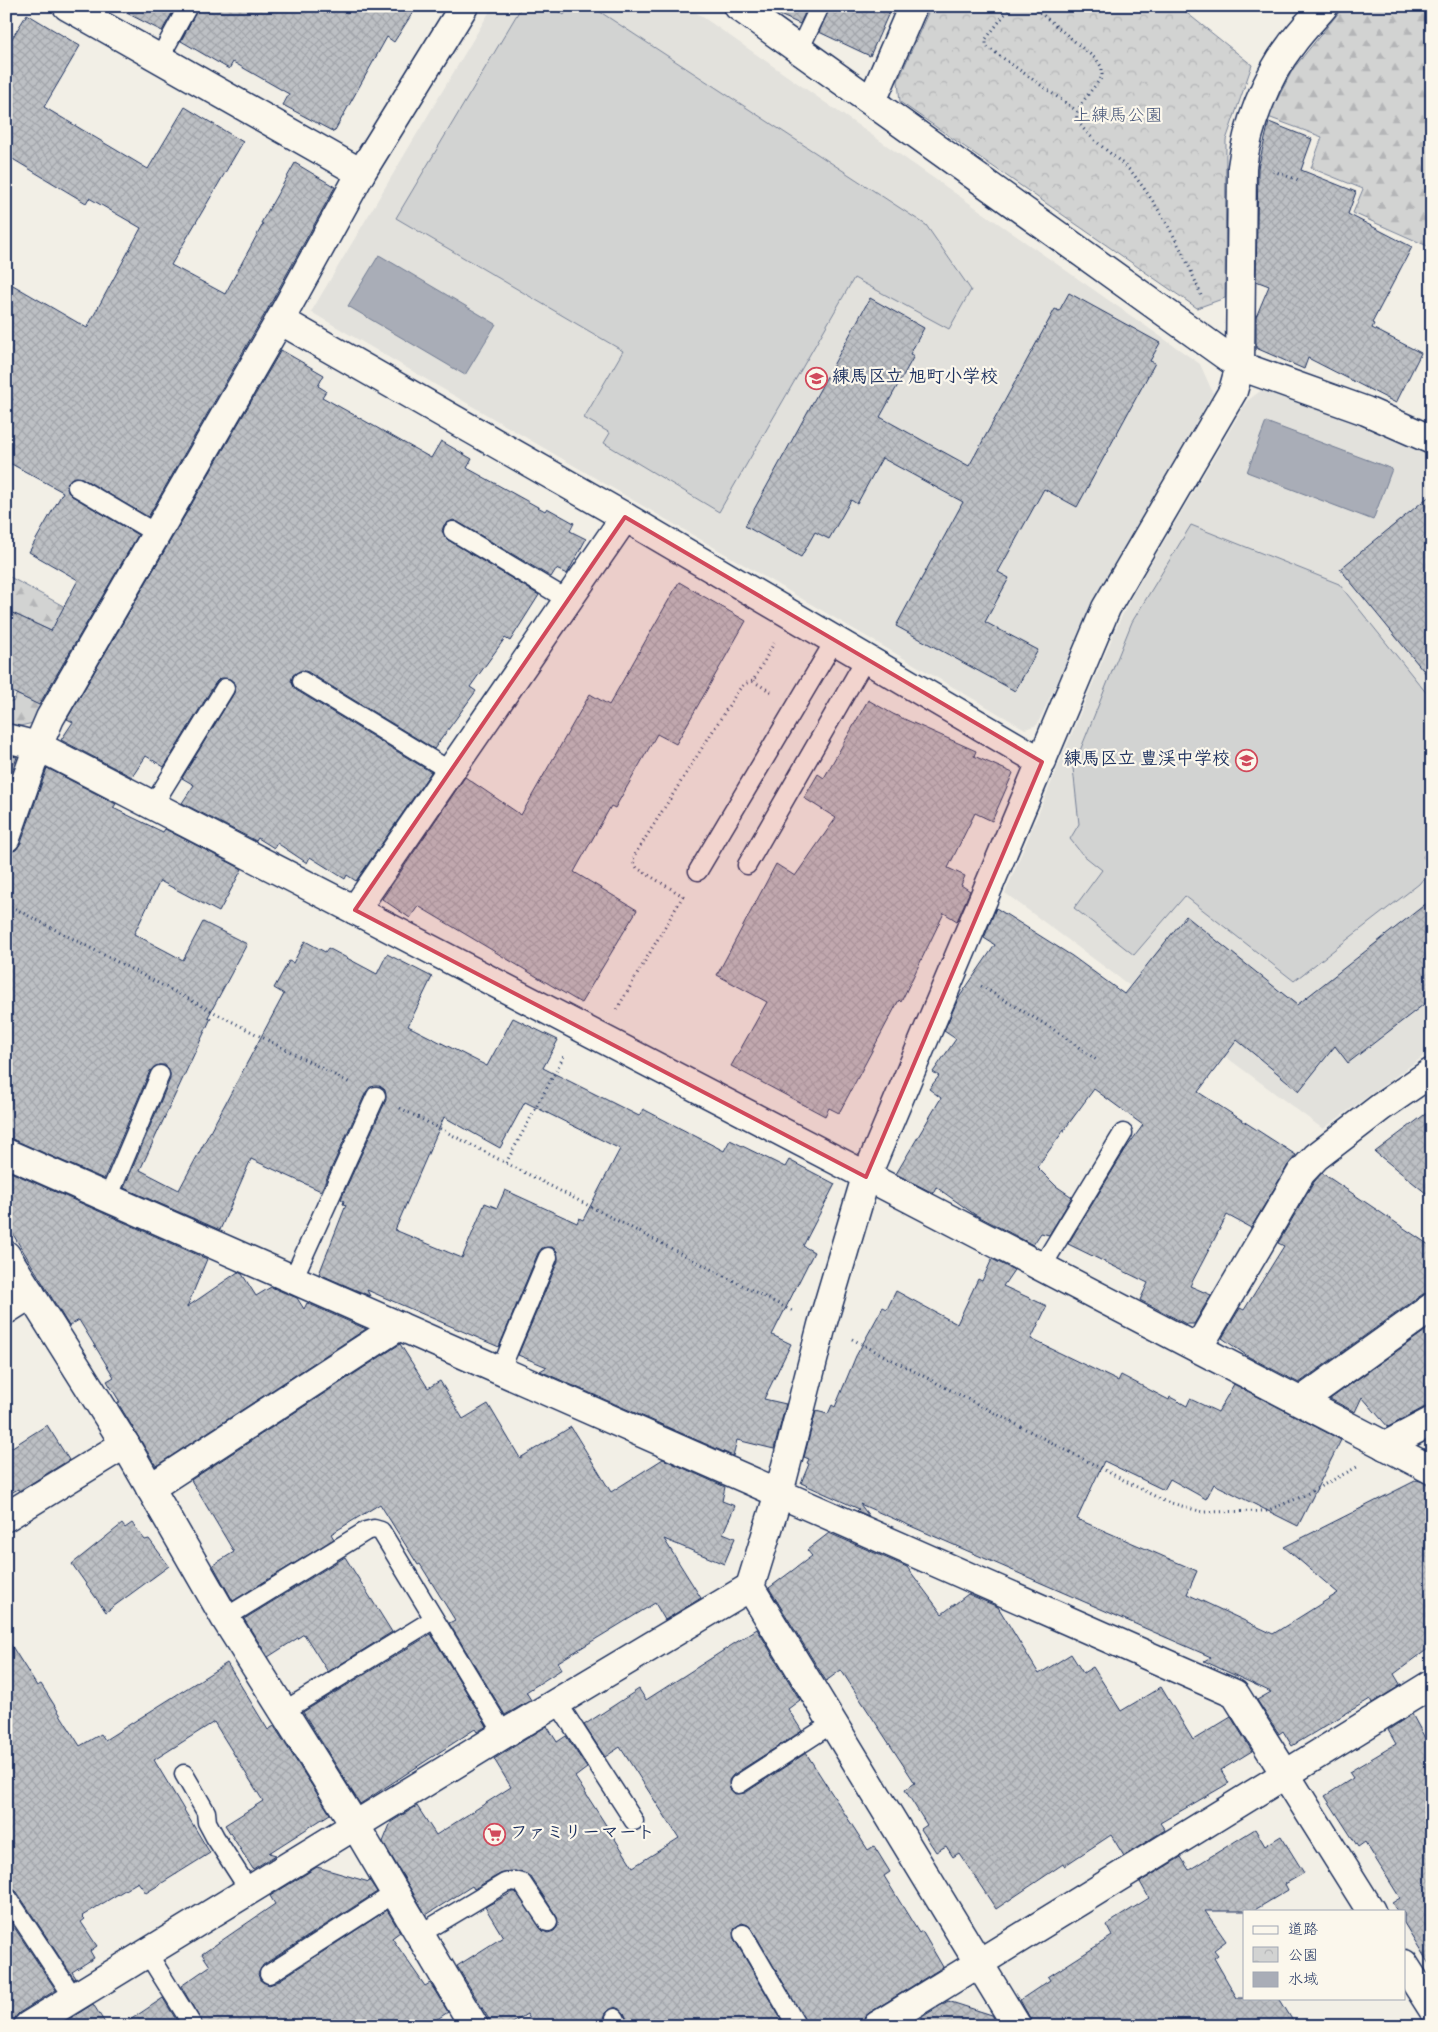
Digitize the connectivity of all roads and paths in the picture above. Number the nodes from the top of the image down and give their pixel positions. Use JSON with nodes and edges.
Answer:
{"nodes":[{"id":1,"x":67,"y":6,"type":"edge"},
{"id":2,"x":188,"y":6,"type":"edge"},
{"id":3,"x":464,"y":6,"type":"edge"},
{"id":4,"x":738,"y":6,"type":"edge"},
{"id":5,"x":820,"y":6,"type":"edge"},
{"id":6,"x":913,"y":6,"type":"edge"},
{"id":7,"x":1011,"y":6,"type":"edge"},
{"id":8,"x":1032,"y":6,"type":"edge"},
{"id":9,"x":1324,"y":6,"type":"edge"},
{"id":10,"x":799,"y":50,"type":"junction"},
{"id":11,"x":159,"y":59,"type":"junction"},
{"id":12,"x":872,"y":101,"type":"junction"},
{"id":13,"x":1077,"y":111,"type":"junction"},
{"id":14,"x":361,"y":173,"type":"junction"},
{"id":15,"x":280,"y":320,"type":"junction"},
{"id":16,"x":1201,"y":337,"type":"junction"},
{"id":17,"x":1240,"y":366,"type":"junction"},
{"id":18,"x":1432,"y":440,"type":"edge"},
{"id":19,"x":77,"y":487,"type":"dead end"},
{"id":20,"x":625,"y":517,"type":"junction"},
{"id":21,"x":453,"y":531,"type":"dead end"},
{"id":22,"x":156,"y":534,"type":"junction"},
{"id":23,"x":568,"y":600,"type":"junction"},
{"id":24,"x":791,"y":614,"type":"junction"},
{"id":25,"x":835,"y":640,"type":"junction"},
{"id":26,"x":866,"y":658,"type":"junction"},
{"id":27,"x":302,"y":681,"type":"dead end"},
{"id":28,"x":225,"y":688,"type":"dead end"},
{"id":29,"x":6,"y":738,"type":"edge"},
{"id":30,"x":38,"y":746,"type":"junction"},
{"id":31,"x":1042,"y":762,"type":"junction"},
{"id":32,"x":450,"y":771,"type":"junction"},
{"id":33,"x":153,"y":805,"type":"junction"},
{"id":34,"x":6,"y":838,"type":"edge"},
{"id":35,"x":747,"y":865,"type":"dead end"},
{"id":36,"x":698,"y":872,"type":"dead end"},
{"id":37,"x":6,"y":904,"type":"edge"},
{"id":38,"x":355,"y":910,"type":"junction"},
{"id":39,"x":953,"y":972,"type":"junction"},
{"id":40,"x":590,"y":1033,"type":"junction"},
{"id":41,"x":1098,"y":1061,"type":"dead end"},
{"id":42,"x":1432,"y":1072,"type":"edge"},
{"id":43,"x":160,"y":1075,"type":"dead end"},
{"id":44,"x":376,"y":1096,"type":"junction"},
{"id":45,"x":1123,"y":1133,"type":"dead end"},
{"id":46,"x":6,"y":1153,"type":"edge"},
{"id":47,"x":506,"y":1163,"type":"junction"},
{"id":48,"x":866,"y":1177,"type":"junction"},
{"id":49,"x":108,"y":1198,"type":"junction"},
{"id":50,"x":6,"y":1255,"type":"edge"},
{"id":51,"x":548,"y":1257,"type":"dead end"},
{"id":52,"x":1041,"y":1268,"type":"junction"},
{"id":53,"x":293,"y":1279,"type":"junction"},
{"id":54,"x":31,"y":1294,"type":"junction"},
{"id":55,"x":1432,"y":1307,"type":"edge"},
{"id":56,"x":6,"y":1310,"type":"edge"},
{"id":57,"x":822,"y":1325,"type":"junction"},
{"id":58,"x":399,"y":1326,"type":"junction"},
{"id":59,"x":1198,"y":1348,"type":"junction"},
{"id":60,"x":500,"y":1371,"type":"junction"},
{"id":61,"x":1301,"y":1401,"type":"junction"},
{"id":62,"x":1432,"y":1421,"type":"edge"},
{"id":63,"x":124,"y":1444,"type":"junction"},
{"id":64,"x":1385,"y":1446,"type":"junction"},
{"id":65,"x":1432,"y":1470,"type":"edge"},
{"id":66,"x":150,"y":1488,"type":"junction"},
{"id":67,"x":779,"y":1493,"type":"junction"},
{"id":68,"x":6,"y":1517,"type":"edge"},
{"id":69,"x":750,"y":1587,"type":"junction"},
{"id":70,"x":225,"y":1618,"type":"junction"},
{"id":71,"x":434,"y":1619,"type":"junction"},
{"id":72,"x":1432,"y":1684,"type":"edge"},
{"id":73,"x":557,"y":1702,"type":"junction"},
{"id":74,"x":284,"y":1711,"type":"junction"},
{"id":75,"x":833,"y":1723,"type":"junction"},
{"id":76,"x":504,"y":1734,"type":"junction"},
{"id":77,"x":184,"y":1774,"type":"dead end"},
{"id":78,"x":1284,"y":1774,"type":"junction"},
{"id":79,"x":739,"y":1784,"type":"dead end"},
{"id":80,"x":634,"y":1821,"type":"dead end"},
{"id":81,"x":355,"y":1825,"type":"junction"},
{"id":82,"x":249,"y":1890,"type":"junction"},
{"id":83,"x":395,"y":1893,"type":"junction"},
{"id":84,"x":8,"y":1898,"type":"dead end"},
{"id":85,"x":1369,"y":1910,"type":"edge"},
{"id":86,"x":548,"y":1922,"type":"dead end"},
{"id":87,"x":420,"y":1934,"type":"junction"},
{"id":88,"x":743,"y":1934,"type":"dead end"},
{"id":89,"x":148,"y":1954,"type":"junction"},
{"id":90,"x":979,"y":1963,"type":"junction"},
{"id":91,"x":1406,"y":1967,"type":"edge"},
{"id":92,"x":269,"y":1974,"type":"dead end"},
{"id":93,"x":1429,"y":1996,"type":"edge"},
{"id":94,"x":74,"y":1998,"type":"junction"},
{"id":95,"x":28,"y":2026,"type":"edge"},
{"id":96,"x":193,"y":2026,"type":"edge"},
{"id":97,"x":474,"y":2026,"type":"edge"},
{"id":98,"x":797,"y":2026,"type":"edge"},
{"id":99,"x":877,"y":2026,"type":"edge"},
{"id":100,"x":1017,"y":2026,"type":"edge"}],
"edges":[{"from":1,"to":11,"type":"street"},
{"from":2,"to":11,"type":"lane"},
{"from":3,"to":14,"type":"street"},
{"from":4,"to":10,"type":"street"},
{"from":5,"to":10,"type":"lane"},
{"from":6,"to":12,"type":"street"},
{"from":7,"to":13,"type":"path"},
{"from":8,"to":13,"type":"path"},
{"from":9,"to":17,"type":"street"},
{"from":10,"to":12,"type":"street"},
{"from":11,"to":14,"type":"street"},
{"from":12,"to":16,"type":"street"},
{"from":13,"to":16,"type":"path"},
{"from":14,"to":15,"type":"street"},
{"from":15,"to":20,"type":"street"},
{"from":15,"to":22,"type":"street"},
{"from":16,"to":17,"type":"street"},
{"from":17,"to":18,"type":"street"},
{"from":17,"to":31,"type":"street"},
{"from":19,"to":22,"type":"lane"},
{"from":20,"to":23,"type":"street"},
{"from":20,"to":24,"type":"street"},
{"from":21,"to":23,"type":"lane"},
{"from":22,"to":30,"type":"street"},
{"from":23,"to":32,"type":"street"},
{"from":24,"to":25,"type":"street"},
{"from":24,"to":40,"type":"path"},
{"from":25,"to":26,"type":"street"},
{"from":25,"to":36,"type":"lane"},
{"from":26,"to":31,"type":"street"},
{"from":26,"to":35,"type":"lane"},
{"from":27,"to":32,"type":"lane"},
{"from":28,"to":33,"type":"lane"},
{"from":29,"to":30,"type":"street"},
{"from":30,"to":33,"type":"street"},
{"from":30,"to":34,"type":"street"},
{"from":31,"to":39,"type":"street"},
{"from":32,"to":38,"type":"street"},
{"from":33,"to":38,"type":"street"},
{"from":37,"to":44,"type":"path"},
{"from":38,"to":40,"type":"street"},
{"from":39,"to":41,"type":"path"},
{"from":39,"to":48,"type":"street"},
{"from":40,"to":47,"type":"path"},
{"from":40,"to":48,"type":"street"},
{"from":42,"to":59,"type":"street"},
{"from":43,"to":49,"type":"lane"},
{"from":44,"to":47,"type":"path"},
{"from":44,"to":53,"type":"lane"},
{"from":45,"to":52,"type":"lane"},
{"from":46,"to":49,"type":"street"},
{"from":47,"to":57,"type":"path"},
{"from":48,"to":52,"type":"street"},
{"from":48,"to":57,"type":"street"},
{"from":49,"to":53,"type":"street"},
{"from":50,"to":54,"type":"street"},
{"from":51,"to":60,"type":"lane"},
{"from":52,"to":59,"type":"street"},
{"from":53,"to":58,"type":"street"},
{"from":54,"to":56,"type":"street"},
{"from":54,"to":63,"type":"street"},
{"from":55,"to":61,"type":"street"},
{"from":57,"to":64,"type":"path"},
{"from":57,"to":67,"type":"street"},
{"from":58,"to":60,"type":"street"},
{"from":58,"to":66,"type":"street"},
{"from":59,"to":61,"type":"street"},
{"from":60,"to":67,"type":"street"},
{"from":61,"to":64,"type":"street"},
{"from":62,"to":64,"type":"street"},
{"from":63,"to":66,"type":"street"},
{"from":63,"to":68,"type":"street"},
{"from":64,"to":65,"type":"street"},
{"from":66,"to":70,"type":"street"},
{"from":67,"to":69,"type":"street"},
{"from":67,"to":78,"type":"street"},
{"from":69,"to":73,"type":"street"},
{"from":69,"to":75,"type":"street"},
{"from":70,"to":71,"type":"lane"},
{"from":70,"to":74,"type":"street"},
{"from":71,"to":74,"type":"lane"},
{"from":71,"to":76,"type":"lane"},
{"from":72,"to":78,"type":"street"},
{"from":73,"to":76,"type":"street"},
{"from":73,"to":80,"type":"lane"},
{"from":74,"to":81,"type":"street"},
{"from":75,"to":79,"type":"lane"},
{"from":75,"to":90,"type":"street"},
{"from":76,"to":81,"type":"street"},
{"from":77,"to":82,"type":"lane"},
{"from":78,"to":85,"type":"street"},
{"from":78,"to":90,"type":"street"},
{"from":81,"to":82,"type":"street"},
{"from":81,"to":83,"type":"street"},
{"from":82,"to":89,"type":"street"},
{"from":83,"to":87,"type":"street"},
{"from":83,"to":92,"type":"lane"},
{"from":84,"to":94,"type":"lane"},
{"from":86,"to":87,"type":"lane"},
{"from":87,"to":97,"type":"street"},
{"from":88,"to":98,"type":"lane"},
{"from":89,"to":94,"type":"street"},
{"from":89,"to":96,"type":"lane"},
{"from":90,"to":99,"type":"street"},
{"from":90,"to":100,"type":"street"},
{"from":91,"to":93,"type":"street"},
{"from":94,"to":95,"type":"street"}]}
